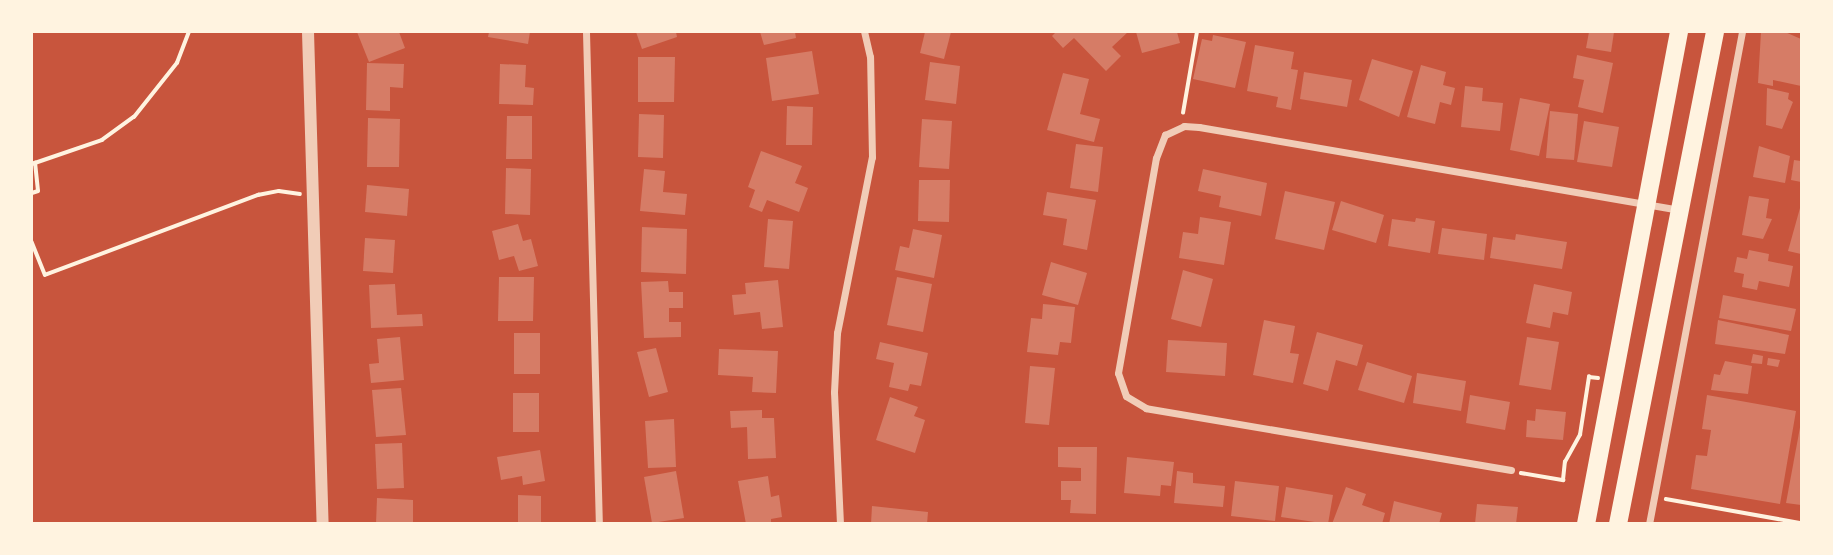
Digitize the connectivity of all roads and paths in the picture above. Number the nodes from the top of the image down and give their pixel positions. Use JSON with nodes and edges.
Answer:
{"nodes":[{"id":1,"x":188,"y":32,"type":"edge"},
{"id":2,"x":308,"y":32,"type":"edge"},
{"id":3,"x":586,"y":32,"type":"edge"},
{"id":4,"x":864,"y":32,"type":"edge"},
{"id":5,"x":1197,"y":32,"type":"edge"},
{"id":6,"x":1679,"y":32,"type":"edge"},
{"id":7,"x":1715,"y":32,"type":"edge"},
{"id":8,"x":1742,"y":32,"type":"edge"},
{"id":9,"x":1184,"y":126,"type":"junction"},
{"id":10,"x":33,"y":163,"type":"edge"},
{"id":11,"x":32,"y":193,"type":"edge"},
{"id":12,"x":305,"y":195,"type":"dead end"},
{"id":13,"x":1646,"y":207,"type":"junction"},
{"id":14,"x":1680,"y":211,"type":"junction"},
{"id":15,"x":32,"y":242,"type":"edge"},
{"id":16,"x":1589,"y":377,"type":"dead end"},
{"id":17,"x":1511,"y":470,"type":"joint"},
{"id":18,"x":1653,"y":497,"type":"junction"},
{"id":19,"x":323,"y":523,"type":"edge"},
{"id":20,"x":599,"y":523,"type":"edge"},
{"id":21,"x":840,"y":523,"type":"edge"},
{"id":22,"x":1586,"y":523,"type":"edge"},
{"id":23,"x":1618,"y":523,"type":"edge"},
{"id":24,"x":1649,"y":523,"type":"edge"},
{"id":25,"x":1801,"y":523,"type":"edge"}],
"edges":[{"from":1,"to":10,"type":"path"},
{"from":2,"to":19,"type":"street"},
{"from":3,"to":20,"type":"street"},
{"from":4,"to":21,"type":"street"},
{"from":5,"to":9,"type":"path"},
{"from":6,"to":13,"type":"main road"},
{"from":7,"to":14,"type":"main road"},
{"from":8,"to":18,"type":"street"},
{"from":9,"to":13,"type":"street"},
{"from":9,"to":17,"type":"street"},
{"from":10,"to":11,"type":"path"},
{"from":12,"to":15,"type":"path"},
{"from":13,"to":14,"type":"street"},
{"from":13,"to":22,"type":"main road"},
{"from":14,"to":23,"type":"main road"},
{"from":16,"to":17,"type":"path"},
{"from":18,"to":24,"type":"street"},
{"from":18,"to":25,"type":"path"}]}
